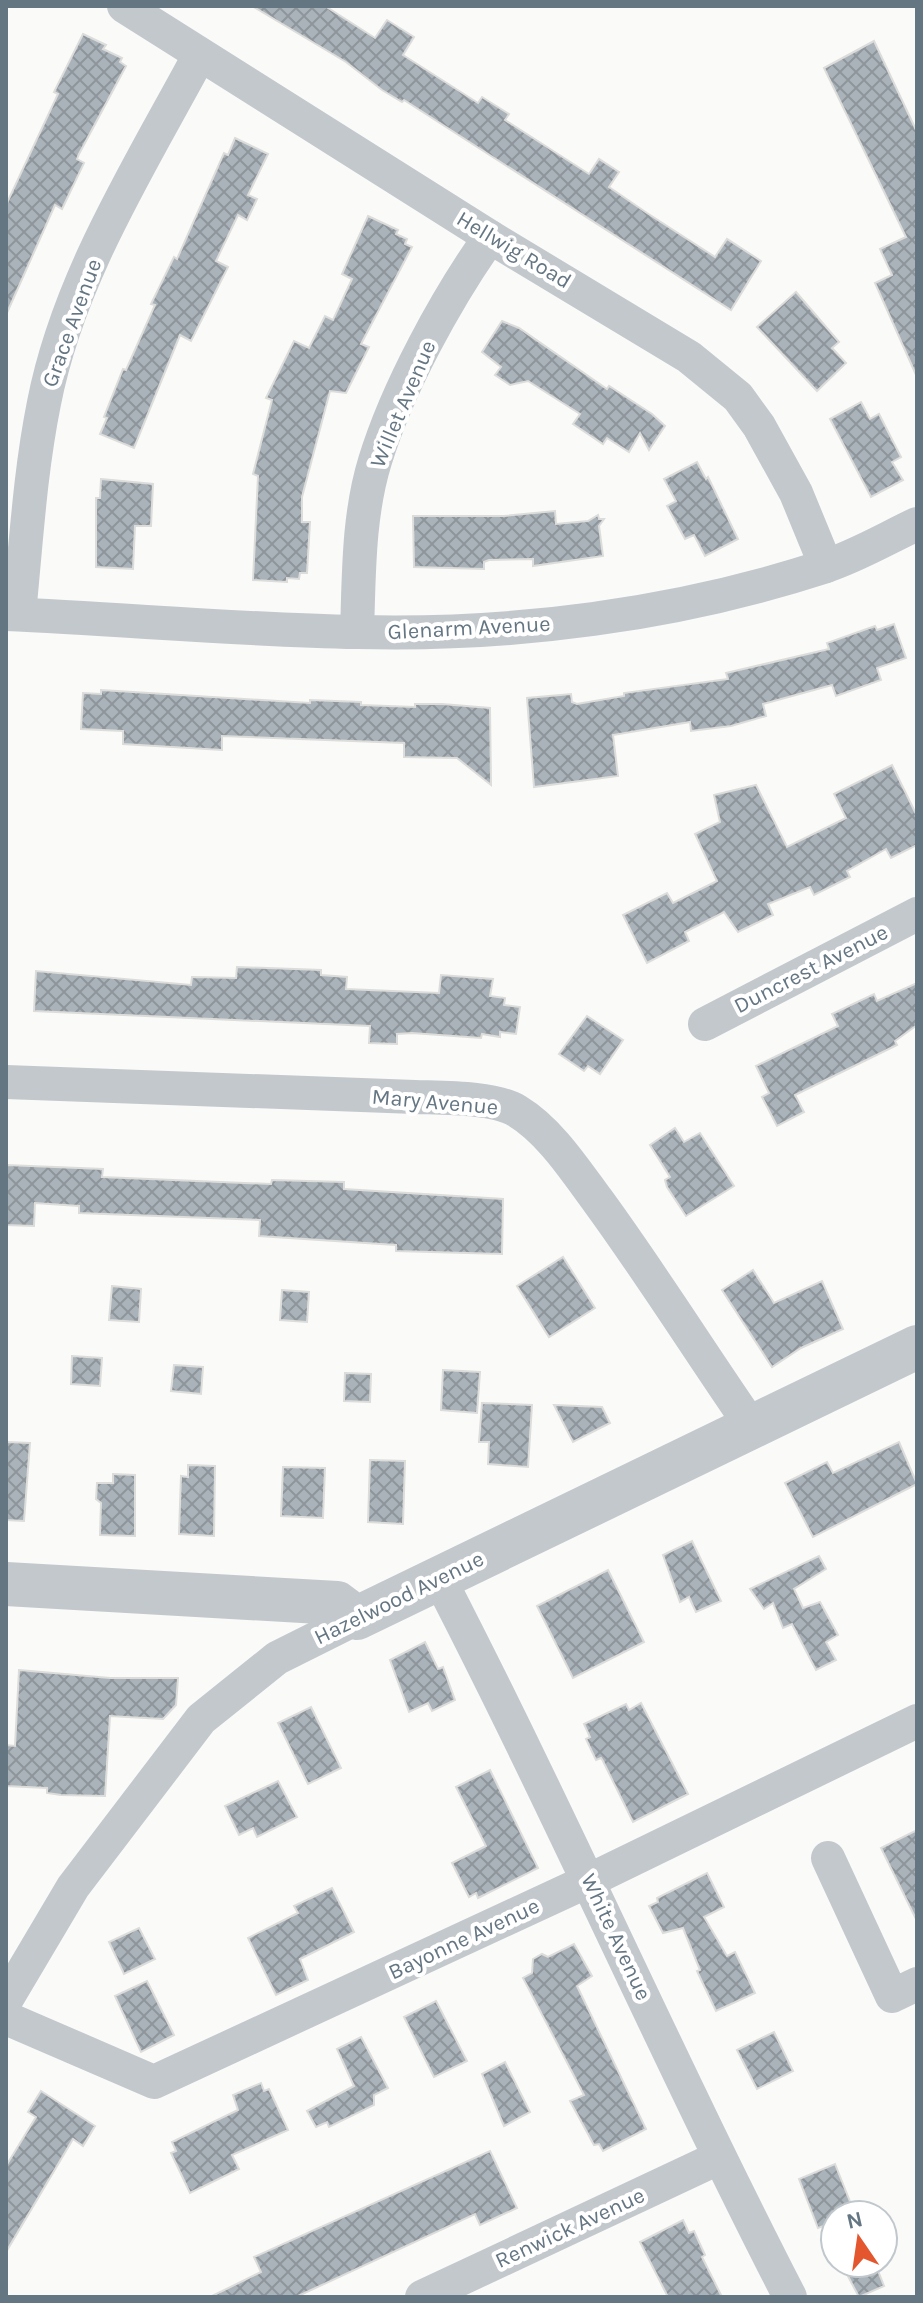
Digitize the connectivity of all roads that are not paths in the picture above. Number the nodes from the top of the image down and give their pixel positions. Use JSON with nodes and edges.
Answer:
{"nodes":[{"id":1,"x":124,"y":6,"type":"edge"},
{"id":2,"x":199,"y":56,"type":"junction"},
{"id":3,"x":490,"y":237,"type":"junction"},
{"id":4,"x":917,"y":524,"type":"edge"},
{"id":5,"x":826,"y":566,"type":"junction"},
{"id":6,"x":12,"y":614,"type":"edge"},
{"id":7,"x":357,"y":632,"type":"junction"},
{"id":8,"x":917,"y":914,"type":"edge"},
{"id":9,"x":705,"y":1024,"type":"dead end"},
{"id":10,"x":6,"y":1082,"type":"edge"},
{"id":11,"x":917,"y":1347,"type":"edge"},
{"id":12,"x":752,"y":1427,"type":"junction"},
{"id":13,"x":439,"y":1578,"type":"junction"},
{"id":14,"x":6,"y":1584,"type":"edge"},
{"id":15,"x":357,"y":1618,"type":"junction"},
{"id":16,"x":917,"y":1721,"type":"edge"},
{"id":17,"x":828,"y":1858,"type":"dead end"},
{"id":18,"x":590,"y":1880,"type":"junction"},
{"id":19,"x":917,"y":1984,"type":"edge"},
{"id":20,"x":6,"y":2000,"type":"edge"},
{"id":21,"x":6,"y":2018,"type":"edge"},
{"id":22,"x":718,"y":2158,"type":"junction"},
{"id":23,"x":422,"y":2297,"type":"edge"},
{"id":24,"x":790,"y":2297,"type":"edge"}],
"edges":[{"from":1,"to":2,"type":"street","name":"Hellwig Road"},
{"from":2,"to":3,"type":"street","name":"Hellwig Road"},
{"from":2,"to":6,"type":"street","name":"Grace Avenue"},
{"from":3,"to":5,"type":"street","name":"Hellwig Road"},
{"from":3,"to":7,"type":"street","name":"Willet Avenue"},
{"from":4,"to":5,"type":"street","name":"Glenarm Avenue"},
{"from":5,"to":7,"type":"street","name":"Glenarm Avenue"},
{"from":6,"to":7,"type":"street","name":"Glenarm Avenue"},
{"from":8,"to":9,"type":"street","name":"Duncrest Avenue"},
{"from":10,"to":12,"type":"street","name":"Mary Avenue"},
{"from":11,"to":12,"type":"street","name":"Hazelwood Avenue"},
{"from":12,"to":13,"type":"street","name":"Hazelwood Avenue"},
{"from":13,"to":15,"type":"street","name":"Hazelwood Avenue"},
{"from":13,"to":18,"type":"street","name":"White Avenue"},
{"from":14,"to":15,"type":"street"},
{"from":15,"to":20,"type":"street","name":"Hazelwood Avenue"},
{"from":16,"to":18,"type":"street","name":"Bayonne Avenue"},
{"from":17,"to":19,"type":"street"},
{"from":18,"to":21,"type":"street","name":"Bayonne Avenue"},
{"from":18,"to":22,"type":"street","name":"White Avenue"},
{"from":22,"to":23,"type":"street","name":"Renwick Avenue"},
{"from":22,"to":24,"type":"street","name":"White Avenue"}]}
